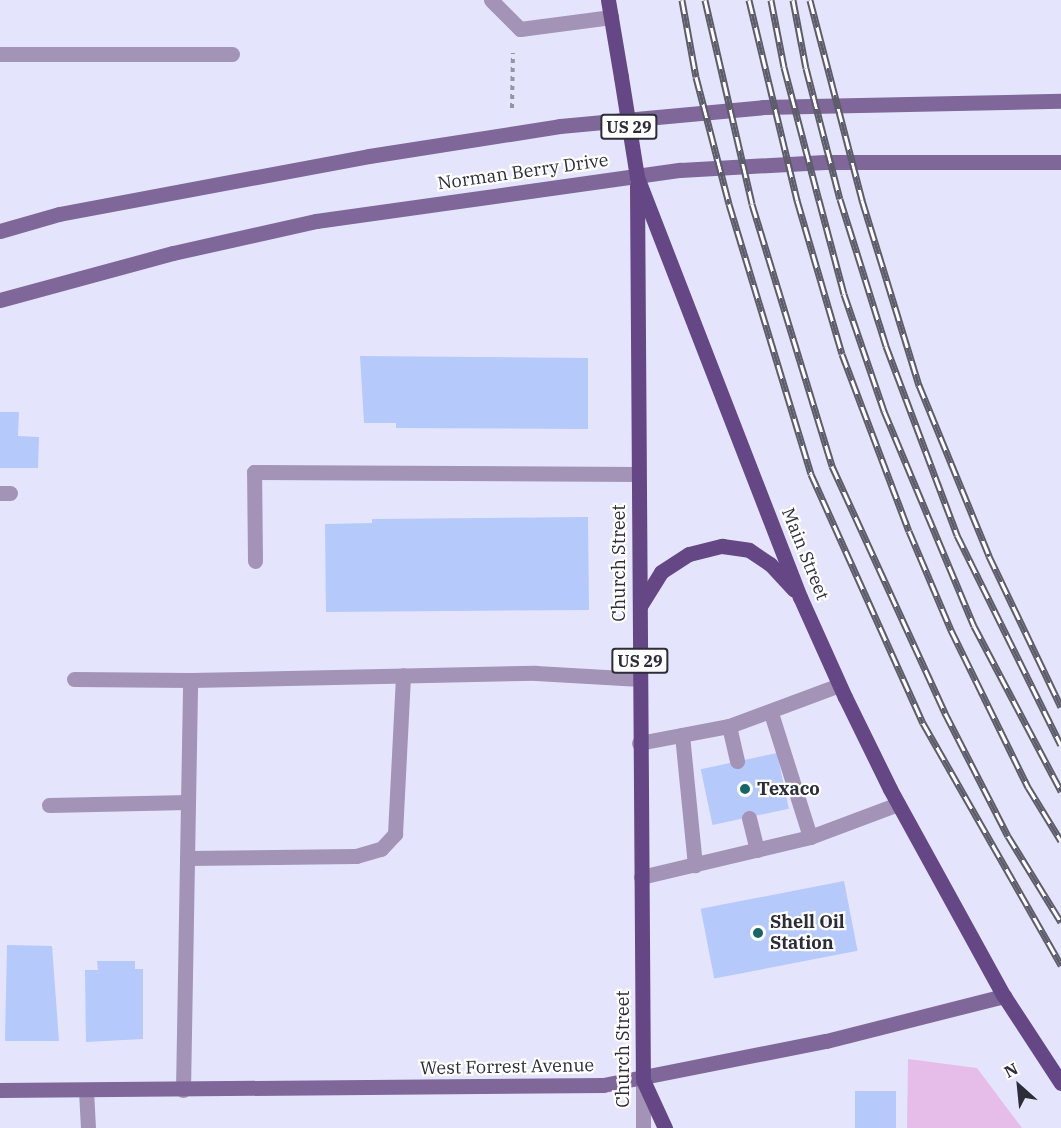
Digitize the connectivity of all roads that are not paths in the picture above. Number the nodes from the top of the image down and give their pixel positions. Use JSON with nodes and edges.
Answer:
{"nodes":[{"id":1,"x":491,"y":0,"type":"edge"},
{"id":2,"x":608,"y":0,"type":"edge"},
{"id":3,"x":611,"y":16,"type":"junction"},
{"id":4,"x":0,"y":54,"type":"edge"},
{"id":5,"x":232,"y":54,"type":"dead end"},
{"id":6,"x":1061,"y":101,"type":"edge"},
{"id":7,"x":1061,"y":162,"type":"edge"},
{"id":8,"x":637,"y":177,"type":"junction"},
{"id":9,"x":0,"y":231,"type":"edge"},
{"id":10,"x":0,"y":300,"type":"edge"},
{"id":11,"x":638,"y":474,"type":"junction"},
{"id":12,"x":255,"y":561,"type":"dead end"},
{"id":13,"x":800,"y":597,"type":"junction"},
{"id":14,"x":639,"y":607,"type":"junction"},
{"id":15,"x":403,"y":675,"type":"junction"},
{"id":16,"x":74,"y":679,"type":"dead end"},
{"id":17,"x":640,"y":679,"type":"junction"},
{"id":18,"x":190,"y":680,"type":"junction"},
{"id":19,"x":839,"y":685,"type":"junction"},
{"id":20,"x":771,"y":713,"type":"junction"},
{"id":21,"x":729,"y":726,"type":"junction"},
{"id":22,"x":682,"y":735,"type":"junction"},
{"id":23,"x":639,"y":743,"type":"junction"},
{"id":24,"x":737,"y":761,"type":"dead end"},
{"id":25,"x":188,"y":802,"type":"junction"},
{"id":26,"x":898,"y":804,"type":"junction"},
{"id":27,"x":49,"y":805,"type":"dead end"},
{"id":28,"x":749,"y":818,"type":"dead end"},
{"id":29,"x":810,"y":837,"type":"junction"},
{"id":30,"x":757,"y":850,"type":"junction"},
{"id":31,"x":187,"y":858,"type":"junction"},
{"id":32,"x":695,"y":865,"type":"junction"},
{"id":33,"x":641,"y":877,"type":"junction"},
{"id":34,"x":1004,"y":996,"type":"junction"},
{"id":35,"x":644,"y":1080,"type":"junction"},
{"id":36,"x":1061,"y":1083,"type":"edge"},
{"id":37,"x":0,"y":1090,"type":"edge"},
{"id":38,"x":86,"y":1090,"type":"junction"},
{"id":39,"x":183,"y":1090,"type":"junction"},
{"id":40,"x":88,"y":1128,"type":"edge"},
{"id":41,"x":643,"y":1128,"type":"edge"},
{"id":42,"x":665,"y":1128,"type":"edge"}],
"edges":[{"from":1,"to":3,"type":"street"},
{"from":2,"to":3,"type":"main road","name":"Main Street","number":"US 29"},
{"from":3,"to":8,"type":"main road","name":"Main Street","number":"US 29","bridge":true},
{"from":4,"to":5,"type":"street"},
{"from":6,"to":9,"type":"main road"},
{"from":7,"to":10,"type":"main road","name":"Norman Berry Drive"},
{"from":8,"to":11,"type":"main road","name":"Church Street","number":"US 29"},
{"from":8,"to":13,"type":"main road","name":"Main Street","number":"US 29"},
{"from":11,"to":12,"type":"street"},
{"from":11,"to":14,"type":"main road","name":"Church Street","number":"US 29"},
{"from":13,"to":14,"type":"main road"},
{"from":13,"to":19,"type":"main road","name":"Main Street","number":"US 29"},
{"from":14,"to":17,"type":"main road","name":"Church Street","number":"US 29"},
{"from":15,"to":17,"type":"street"},
{"from":15,"to":18,"type":"street"},
{"from":15,"to":31,"type":"street"},
{"from":16,"to":18,"type":"street"},
{"from":17,"to":23,"type":"main road","name":"Church Street","number":"US 29"},
{"from":18,"to":25,"type":"street"},
{"from":19,"to":20,"type":"street"},
{"from":19,"to":26,"type":"main road","name":"Main Street","number":"US 29"},
{"from":20,"to":21,"type":"street"},
{"from":20,"to":29,"type":"street"},
{"from":21,"to":22,"type":"street"},
{"from":21,"to":24,"type":"street"},
{"from":22,"to":23,"type":"street"},
{"from":22,"to":32,"type":"street"},
{"from":23,"to":33,"type":"main road","name":"Church Street","number":"US 29"},
{"from":25,"to":27,"type":"street"},
{"from":25,"to":31,"type":"street"},
{"from":26,"to":29,"type":"street"},
{"from":26,"to":34,"type":"main road","name":"Main Street","number":"US 29"},
{"from":28,"to":30,"type":"street"},
{"from":29,"to":30,"type":"street"},
{"from":30,"to":32,"type":"street"},
{"from":31,"to":39,"type":"street"},
{"from":32,"to":33,"type":"street"},
{"from":33,"to":35,"type":"main road","name":"Church Street","number":"US 29"},
{"from":34,"to":35,"type":"main road","name":"West Forrest Avenue"},
{"from":34,"to":36,"type":"main road","name":"Main Street","number":"US 29"},
{"from":35,"to":39,"type":"main road","name":"West Forrest Avenue"},
{"from":35,"to":41,"type":"street","name":"Church Street"},
{"from":35,"to":42,"type":"main road","number":"US 29"},
{"from":37,"to":38,"type":"main road","name":"West Forrest Avenue"},
{"from":38,"to":39,"type":"main road","name":"West Forrest Avenue"},
{"from":38,"to":40,"type":"street"}]}
